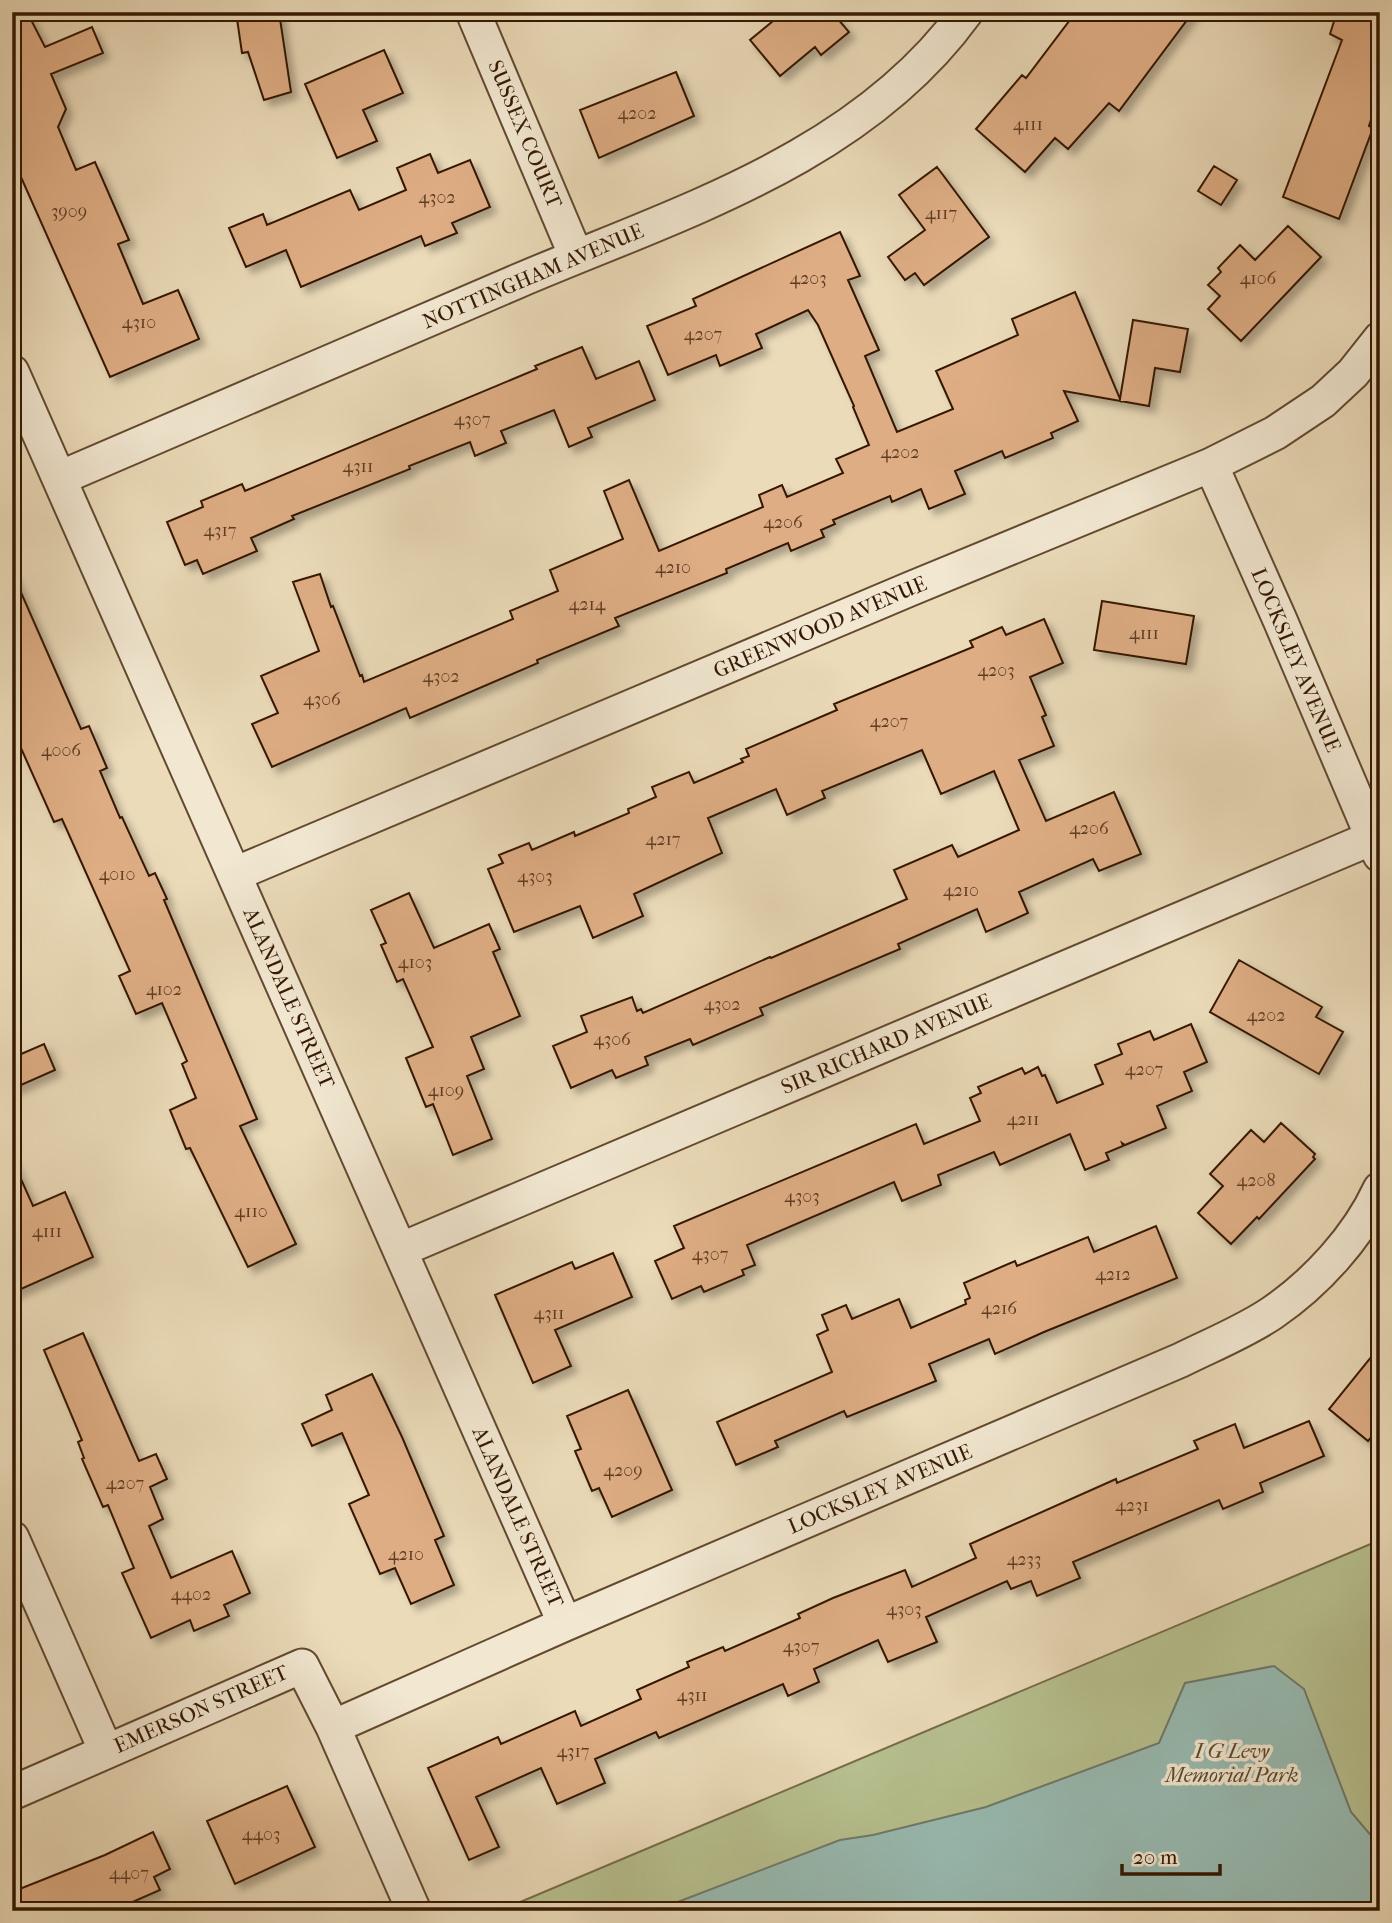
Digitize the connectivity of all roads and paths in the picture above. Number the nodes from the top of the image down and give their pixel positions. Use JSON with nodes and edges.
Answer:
{"nodes":[{"id":1,"x":473,"y":12,"type":"edge"},
{"id":2,"x":966,"y":12,"type":"edge"},
{"id":3,"x":576,"y":256,"type":"junction"},
{"id":4,"x":1380,"y":339,"type":"edge"},
{"id":5,"x":12,"y":372,"type":"edge"},
{"id":6,"x":1211,"y":465,"type":"junction"},
{"id":7,"x":60,"y":478,"type":"junction"},
{"id":8,"x":1376,"y":847,"type":"edge"},
{"id":9,"x":234,"y":874,"type":"junction"},
{"id":10,"x":1380,"y":1189,"type":"edge"},
{"id":11,"x":400,"y":1250,"type":"junction"},
{"id":12,"x":12,"y":1538,"type":"edge"},
{"id":13,"x":565,"y":1624,"type":"junction"},
{"id":14,"x":333,"y":1727,"type":"junction"},
{"id":15,"x":106,"y":1751,"type":"junction"},
{"id":16,"x":12,"y":1793,"type":"edge"},
{"id":17,"x":414,"y":1911,"type":"edge"}],
"edges":[{"from":1,"to":3,"type":"street","name":"SUSSEX COURT"},
{"from":2,"to":3,"type":"street","name":"NOTTINGHAM AVENUE"},
{"from":3,"to":7,"type":"street","name":"NOTTINGHAM AVENUE"},
{"from":4,"to":6,"type":"street","name":"GREENWOOD AVENUE"},
{"from":5,"to":7,"type":"street","name":"ALANDALE STREET"},
{"from":6,"to":8,"type":"street","name":"LOCKSLEY AVENUE"},
{"from":6,"to":9,"type":"street","name":"GREENWOOD AVENUE"},
{"from":7,"to":9,"type":"street","name":"ALANDALE STREET"},
{"from":8,"to":11,"type":"street","name":"SIR RICHARD AVENUE"},
{"from":9,"to":11,"type":"street","name":"ALANDALE STREET"},
{"from":10,"to":13,"type":"street","name":"LOCKSLEY AVENUE"},
{"from":11,"to":13,"type":"street","name":"ALANDALE STREET"},
{"from":12,"to":15,"type":"street","name":"EMERSON STREET"},
{"from":13,"to":14,"type":"street","name":"LOCKSLEY AVENUE"},
{"from":14,"to":15,"type":"street","name":"EMERSON STREET"},
{"from":14,"to":17,"type":"street","name":"EMERSON STREET"},
{"from":15,"to":16,"type":"street"}]}
